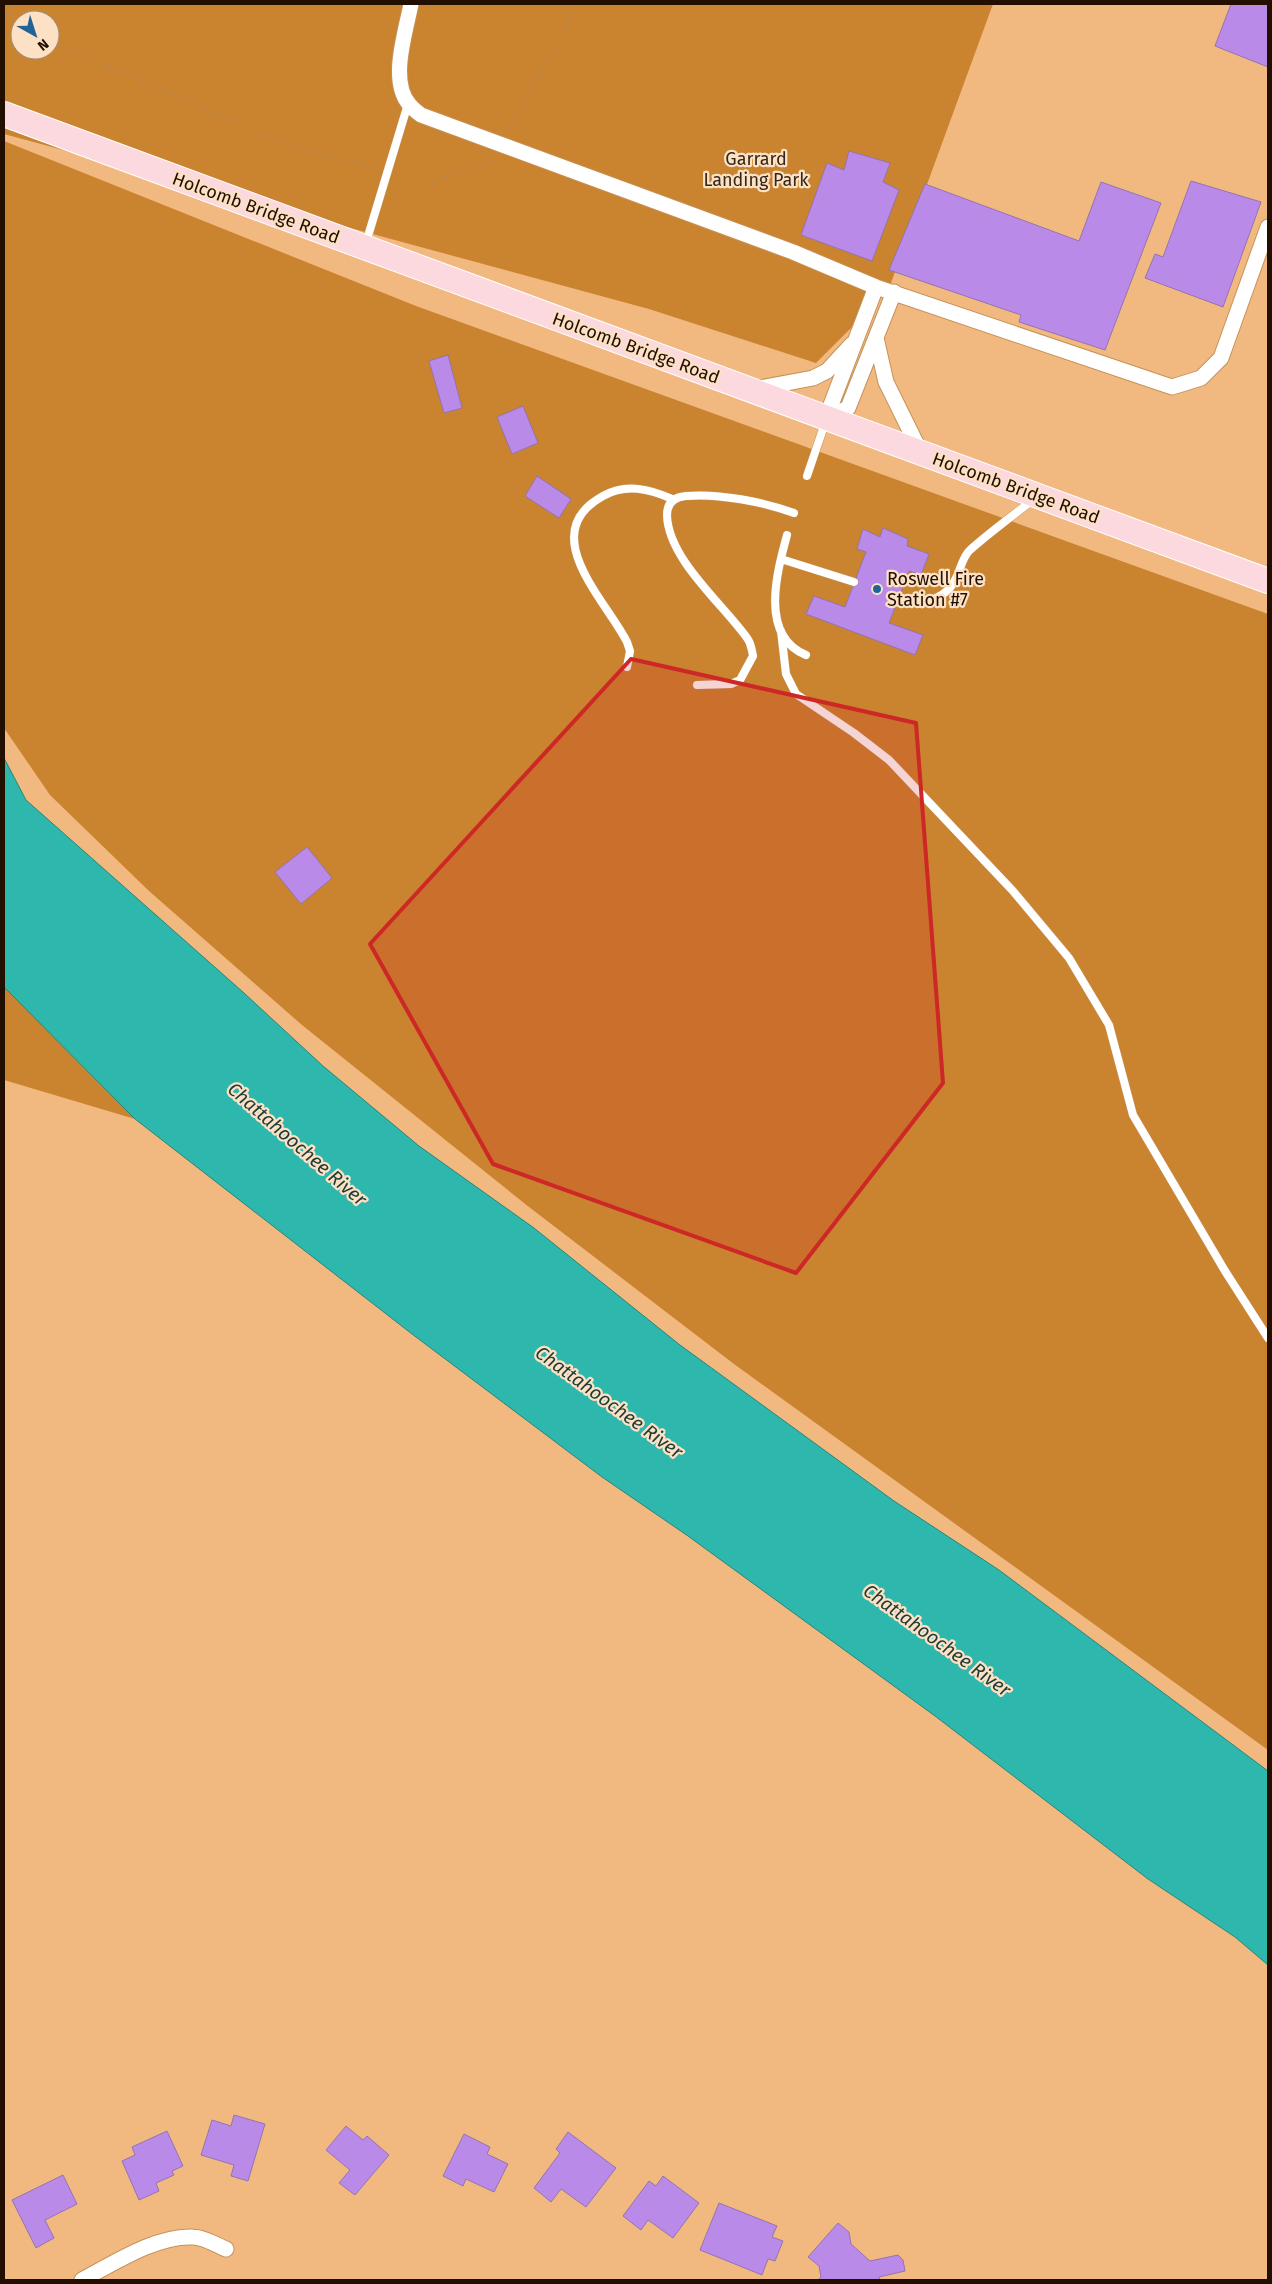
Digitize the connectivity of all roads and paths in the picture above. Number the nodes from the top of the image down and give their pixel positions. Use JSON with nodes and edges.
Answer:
{"nodes":[{"id":1,"x":9,"y":4,"type":"edge"},
{"id":2,"x":411,"y":4,"type":"edge"},
{"id":3,"x":574,"y":4,"type":"edge"},
{"id":4,"x":10,"y":20,"type":"edge"},
{"id":5,"x":60,"y":46,"type":"edge"},
{"id":6,"x":408,"y":104,"type":"junction"},
{"id":7,"x":4,"y":114,"type":"edge"},
{"id":8,"x":502,"y":145,"type":"junction"},
{"id":9,"x":387,"y":171,"type":"junction"},
{"id":10,"x":414,"y":191,"type":"dead end"},
{"id":11,"x":1268,"y":227,"type":"edge"},
{"id":12,"x":365,"y":248,"type":"junction"},
{"id":13,"x":876,"y":287,"type":"junction"},
{"id":14,"x":894,"y":292,"type":"junction"},
{"id":15,"x":876,"y":338,"type":"junction"},
{"id":16,"x":856,"y":340,"type":"junction"},
{"id":17,"x":749,"y":390,"type":"junction"},
{"id":18,"x":826,"y":418,"type":"junction"},
{"id":19,"x":921,"y":453,"type":"junction"},
{"id":20,"x":807,"y":476,"type":"dead end"},
{"id":21,"x":1039,"y":495,"type":"junction"},
{"id":22,"x":672,"y":499,"type":"junction"},
{"id":23,"x":794,"y":513,"type":"dead end"},
{"id":24,"x":787,"y":535,"type":"dead end"},
{"id":25,"x":780,"y":559,"type":"junction"},
{"id":26,"x":1268,"y":581,"type":"edge"},
{"id":27,"x":854,"y":582,"type":"dead end"},
{"id":28,"x":899,"y":598,"type":"dead end"},
{"id":29,"x":781,"y":631,"type":"junction"},
{"id":30,"x":806,"y":655,"type":"dead end"},
{"id":31,"x":627,"y":667,"type":"dead end"},
{"id":32,"x":697,"y":685,"type":"dead end"},
{"id":33,"x":1268,"y":1338,"type":"edge"},
{"id":34,"x":226,"y":2249,"type":"dead end"},
{"id":35,"x":82,"y":2280,"type":"edge"}],
"edges":[{"from":1,"to":4,"type":"path"},
{"from":2,"to":6,"type":"street"},
{"from":3,"to":8,"type":"path"},
{"from":5,"to":9,"type":"path"},
{"from":6,"to":8,"type":"street"},
{"from":6,"to":9,"type":"lane"},
{"from":7,"to":12,"type":"main road","name":"Holcomb Bridge Road"},
{"from":8,"to":10,"type":"path"},
{"from":8,"to":13,"type":"street"},
{"from":9,"to":12,"type":"lane"},
{"from":11,"to":14,"type":"street"},
{"from":12,"to":17,"type":"main road","name":"Holcomb Bridge Road"},
{"from":13,"to":14,"type":"street"},
{"from":13,"to":16,"type":"street"},
{"from":14,"to":15,"type":"street"},
{"from":15,"to":18,"type":"street"},
{"from":15,"to":19,"type":"street"},
{"from":16,"to":17,"type":"street"},
{"from":16,"to":18,"type":"street"},
{"from":17,"to":18,"type":"main road","name":"Holcomb Bridge Road"},
{"from":18,"to":19,"type":"main road","name":"Holcomb Bridge Road"},
{"from":18,"to":20,"type":"lane"},
{"from":19,"to":21,"type":"main road","name":"Holcomb Bridge Road"},
{"from":21,"to":26,"type":"main road","name":"Holcomb Bridge Road"},
{"from":21,"to":28,"type":"lane"},
{"from":22,"to":23,"type":"lane"},
{"from":22,"to":31,"type":"lane"},
{"from":22,"to":32,"type":"lane"},
{"from":24,"to":25,"type":"lane"},
{"from":25,"to":27,"type":"lane"},
{"from":25,"to":29,"type":"lane"},
{"from":29,"to":30,"type":"lane"},
{"from":29,"to":33,"type":"lane"},
{"from":34,"to":35,"type":"street"}]}
